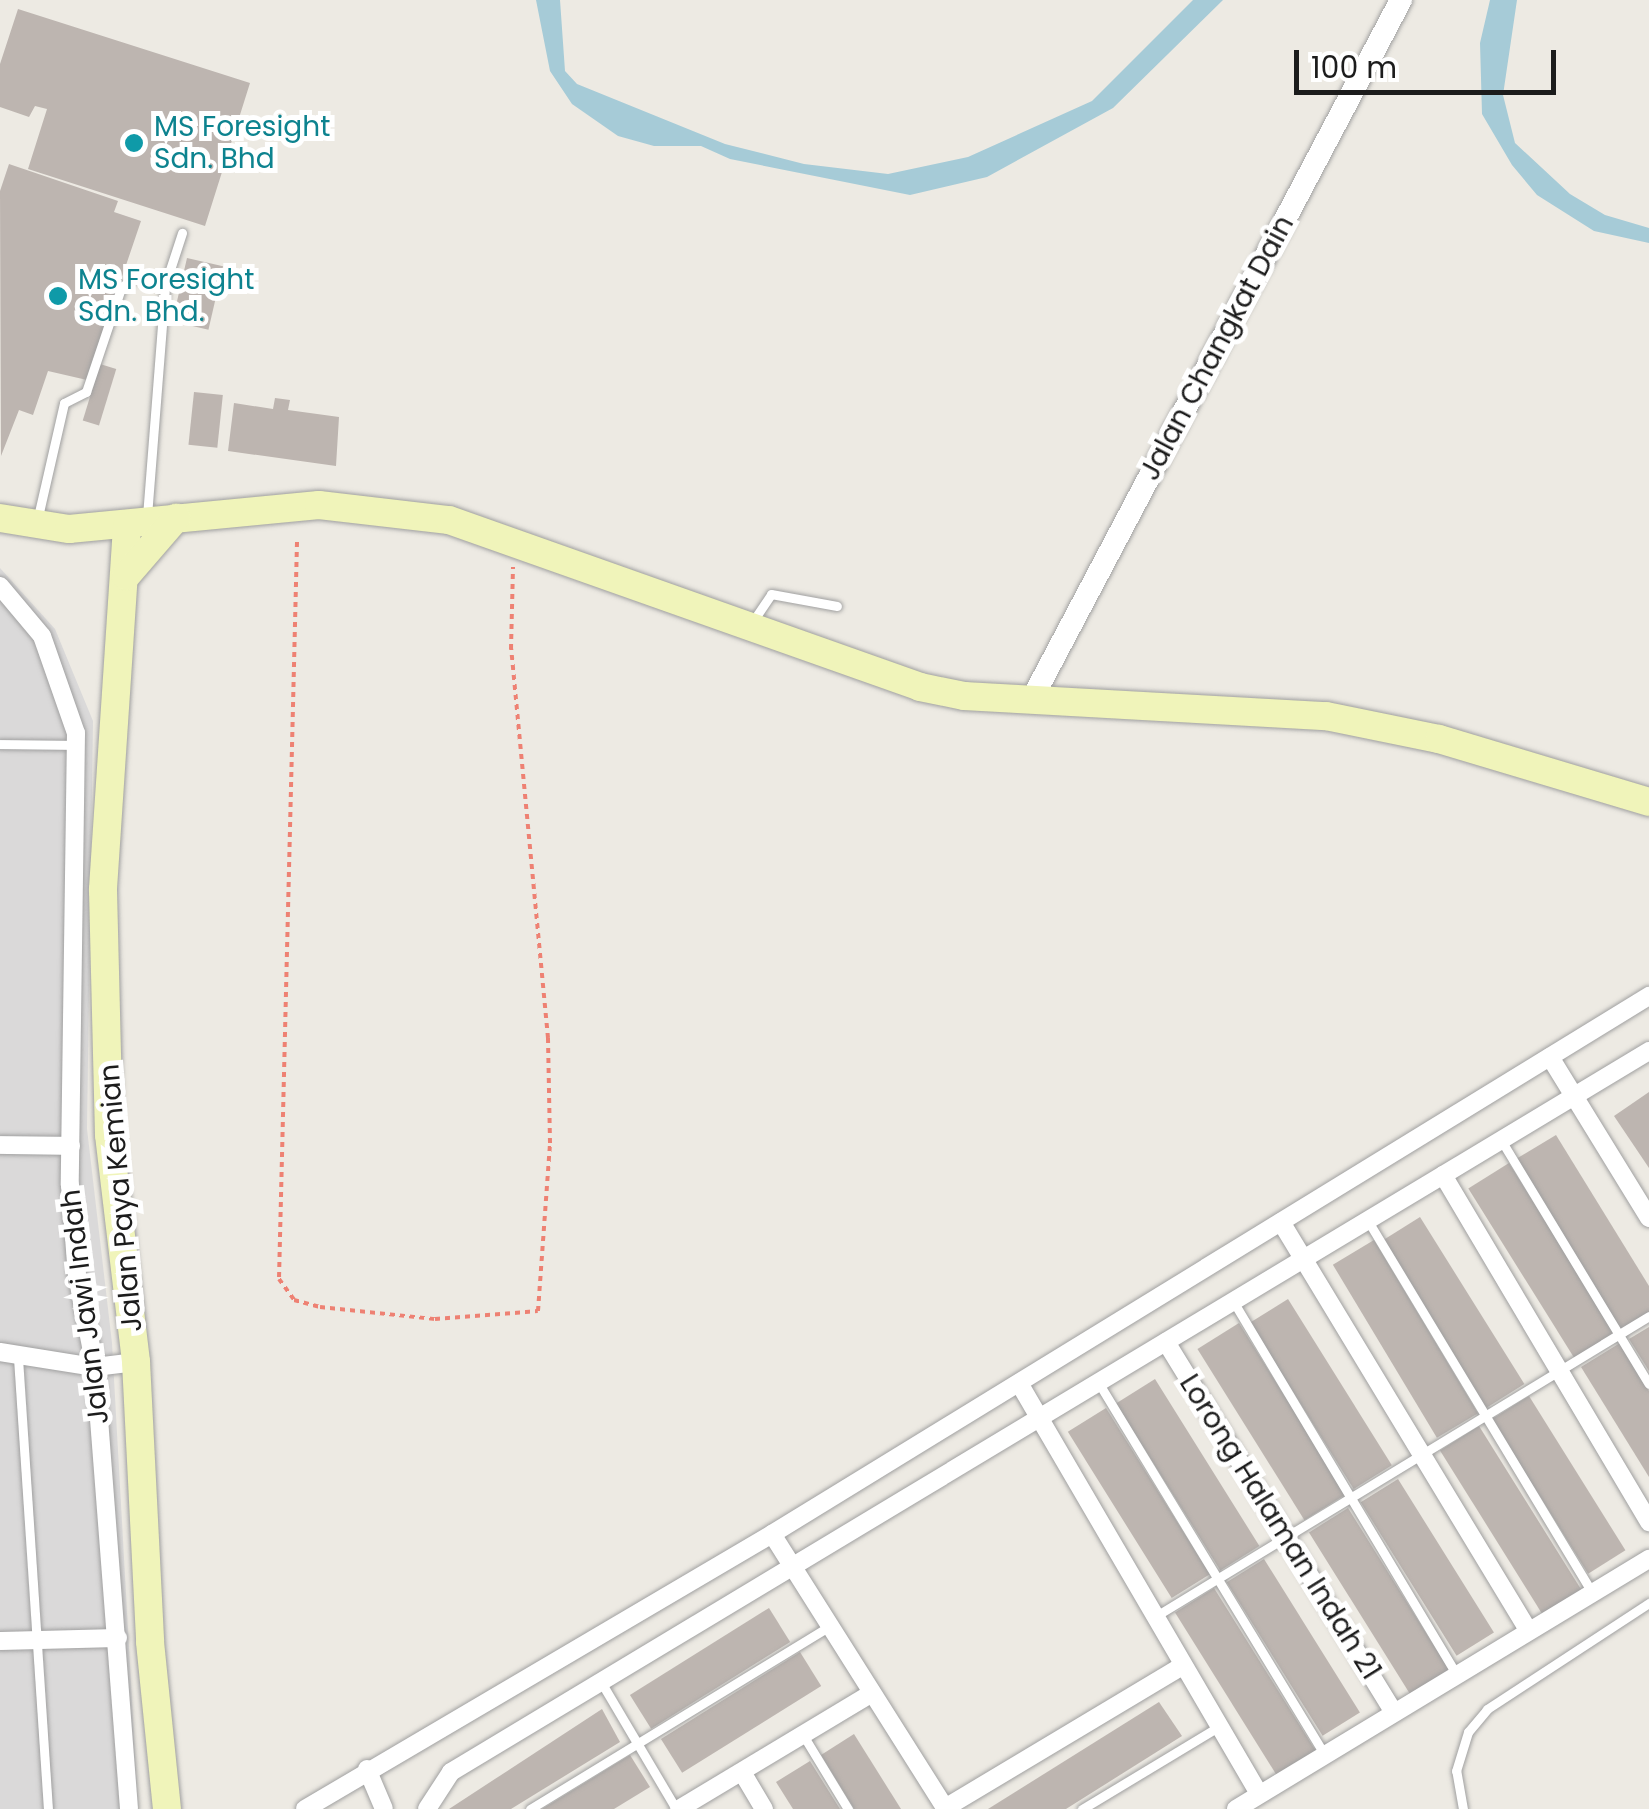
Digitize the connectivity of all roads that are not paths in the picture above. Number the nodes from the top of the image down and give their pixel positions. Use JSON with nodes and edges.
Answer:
{"nodes":[{"id":1,"x":1401,"y":0,"type":"edge"},
{"id":2,"x":182,"y":233,"type":"dead end"},
{"id":3,"x":165,"y":285,"type":"junction"},
{"id":4,"x":0,"y":518,"type":"edge"},
{"id":5,"x":176,"y":518,"type":"junction"},
{"id":6,"x":36,"y":524,"type":"junction"},
{"id":7,"x":137,"y":525,"type":"junction"},
{"id":8,"x":126,"y":576,"type":"junction"},
{"id":9,"x":0,"y":586,"type":"edge"},
{"id":10,"x":837,"y":606,"type":"dead end"},
{"id":11,"x":750,"y":627,"type":"junction"},
{"id":12,"x":1033,"y":696,"type":"junction"},
{"id":13,"x":0,"y":744,"type":"edge"},
{"id":14,"x":76,"y":745,"type":"junction"},
{"id":15,"x":1649,"y":802,"type":"edge"},
{"id":16,"x":1649,"y":996,"type":"edge"},
{"id":17,"x":1649,"y":1051,"type":"edge"},
{"id":18,"x":1550,"y":1057,"type":"junction"},
{"id":19,"x":1574,"y":1096,"type":"junction"},
{"id":20,"x":1501,"y":1140,"type":"junction"},
{"id":21,"x":0,"y":1145,"type":"edge"},
{"id":22,"x":71,"y":1146,"type":"junction"},
{"id":23,"x":1443,"y":1175,"type":"junction"},
{"id":24,"x":1649,"y":1218,"type":"edge"},
{"id":25,"x":1368,"y":1220,"type":"junction"},
{"id":26,"x":1281,"y":1222,"type":"junction"},
{"id":27,"x":1304,"y":1259,"type":"junction"},
{"id":28,"x":1233,"y":1301,"type":"junction"},
{"id":29,"x":1649,"y":1316,"type":"edge"},
{"id":30,"x":1619,"y":1334,"type":"junction"},
{"id":31,"x":1166,"y":1342,"type":"junction"},
{"id":32,"x":9,"y":1355,"type":"edge"},
{"id":33,"x":136,"y":1362,"type":"junction"},
{"id":34,"x":94,"y":1367,"type":"junction"},
{"id":35,"x":1559,"y":1371,"type":"junction"},
{"id":36,"x":1019,"y":1382,"type":"junction"},
{"id":37,"x":1098,"y":1382,"type":"junction"},
{"id":38,"x":1649,"y":1384,"type":"edge"},
{"id":39,"x":1485,"y":1416,"type":"junction"},
{"id":40,"x":1038,"y":1418,"type":"junction"},
{"id":41,"x":1422,"y":1454,"type":"junction"},
{"id":42,"x":1351,"y":1498,"type":"junction"},
{"id":43,"x":1649,"y":1522,"type":"edge"},
{"id":44,"x":772,"y":1534,"type":"junction"},
{"id":45,"x":1286,"y":1537,"type":"junction"},
{"id":46,"x":1649,"y":1559,"type":"edge"},
{"id":47,"x":790,"y":1563,"type":"junction"},
{"id":48,"x":1218,"y":1578,"type":"junction"},
{"id":49,"x":1592,"y":1593,"type":"junction"},
{"id":50,"x":1649,"y":1603,"type":"edge"},
{"id":51,"x":1153,"y":1618,"type":"junction"},
{"id":52,"x":830,"y":1626,"type":"junction"},
{"id":53,"x":1530,"y":1631,"type":"junction"},
{"id":54,"x":118,"y":1638,"type":"junction"},
{"id":55,"x":37,"y":1640,"type":"junction"},
{"id":56,"x":0,"y":1641,"type":"edge"},
{"id":57,"x":1181,"y":1667,"type":"junction"},
{"id":58,"x":1458,"y":1675,"type":"junction"},
{"id":59,"x":600,"y":1680,"type":"junction"},
{"id":60,"x":872,"y":1693,"type":"junction"},
{"id":61,"x":1394,"y":1712,"type":"junction"},
{"id":62,"x":1218,"y":1727,"type":"junction"},
{"id":63,"x":803,"y":1734,"type":"junction"},
{"id":64,"x":637,"y":1743,"type":"junction"},
{"id":65,"x":1325,"y":1754,"type":"junction"},
{"id":66,"x":368,"y":1769,"type":"junction"},
{"id":67,"x":742,"y":1772,"type":"junction"},
{"id":68,"x":1259,"y":1794,"type":"junction"},
{"id":69,"x":381,"y":1808,"type":"edge"},
{"id":70,"x":48,"y":1809,"type":"edge"},
{"id":71,"x":129,"y":1809,"type":"edge"},
{"id":72,"x":167,"y":1809,"type":"edge"},
{"id":73,"x":304,"y":1809,"type":"edge"},
{"id":74,"x":427,"y":1809,"type":"edge"},
{"id":75,"x":530,"y":1809,"type":"edge"},
{"id":76,"x":677,"y":1809,"type":"edge"},
{"id":77,"x":764,"y":1809,"type":"edge"},
{"id":78,"x":848,"y":1809,"type":"edge"},
{"id":79,"x":946,"y":1809,"type":"edge"},
{"id":80,"x":1082,"y":1809,"type":"edge"},
{"id":81,"x":1236,"y":1809,"type":"edge"},
{"id":82,"x":1463,"y":1809,"type":"edge"}],
"edges":[{"from":1,"to":12,"type":"street","name":"Jalan Changkat Dain"},
{"from":2,"to":3,"type":"lane"},
{"from":3,"to":6,"type":"lane"},
{"from":3,"to":7,"type":"lane"},
{"from":4,"to":6,"type":"main road"},
{"from":5,"to":7,"type":"main road"},
{"from":5,"to":8,"type":"main road"},
{"from":5,"to":11,"type":"main road"},
{"from":6,"to":7,"type":"main road"},
{"from":7,"to":8,"type":"main road","name":"Jalan Paya Kemian"},
{"from":8,"to":33,"type":"main road","name":"Jalan Paya Kemian"},
{"from":9,"to":14,"type":"street","name":"Jalan Jawi Indah"},
{"from":10,"to":11,"type":"lane"},
{"from":11,"to":12,"type":"main road"},
{"from":12,"to":15,"type":"main road"},
{"from":13,"to":14,"type":"lane"},
{"from":14,"to":22,"type":"street","name":"Jalan Jawi Indah"},
{"from":16,"to":18,"type":"street"},
{"from":17,"to":19,"type":"street"},
{"from":18,"to":19,"type":"street"},
{"from":18,"to":26,"type":"street"},
{"from":19,"to":20,"type":"street"},
{"from":19,"to":24,"type":"street"},
{"from":20,"to":23,"type":"street"},
{"from":20,"to":30,"type":"lane"},
{"from":21,"to":22,"type":"street"},
{"from":22,"to":34,"type":"street","name":"Jalan Jawi Indah"},
{"from":23,"to":25,"type":"street"},
{"from":23,"to":35,"type":"street"},
{"from":25,"to":27,"type":"street"},
{"from":25,"to":39,"type":"lane"},
{"from":26,"to":27,"type":"street"},
{"from":26,"to":36,"type":"street"},
{"from":27,"to":28,"type":"street"},
{"from":27,"to":41,"type":"street"},
{"from":28,"to":31,"type":"street"},
{"from":28,"to":42,"type":"lane"},
{"from":29,"to":30,"type":"lane"},
{"from":30,"to":35,"type":"lane"},
{"from":30,"to":38,"type":"lane"},
{"from":31,"to":37,"type":"street"},
{"from":31,"to":45,"type":"street","name":"Lorong Halaman Indah 21"},
{"from":32,"to":34,"type":"street"},
{"from":32,"to":55,"type":"lane"},
{"from":33,"to":34,"type":"street"},
{"from":33,"to":72,"type":"main road","name":"Jalan Paya Kemian"},
{"from":34,"to":54,"type":"street","name":"Jalan Jawi Indah"},
{"from":35,"to":39,"type":"lane"},
{"from":35,"to":43,"type":"street"},
{"from":36,"to":40,"type":"street"},
{"from":36,"to":44,"type":"street"},
{"from":37,"to":40,"type":"street"},
{"from":37,"to":48,"type":"lane"},
{"from":39,"to":41,"type":"lane"},
{"from":39,"to":49,"type":"lane"},
{"from":40,"to":47,"type":"street"},
{"from":40,"to":51,"type":"street"},
{"from":41,"to":42,"type":"lane"},
{"from":41,"to":53,"type":"street"},
{"from":42,"to":45,"type":"lane"},
{"from":42,"to":58,"type":"lane"},
{"from":44,"to":47,"type":"street"},
{"from":44,"to":66,"type":"street"},
{"from":45,"to":48,"type":"lane"},
{"from":45,"to":61,"type":"street","name":"Lorong Halaman Indah 21"},
{"from":46,"to":49,"type":"street"},
{"from":47,"to":52,"type":"street"},
{"from":47,"to":59,"type":"street"},
{"from":48,"to":51,"type":"lane"},
{"from":48,"to":65,"type":"lane"},
{"from":49,"to":53,"type":"street"},
{"from":50,"to":82,"type":"lane"},
{"from":51,"to":57,"type":"street"},
{"from":52,"to":60,"type":"street"},
{"from":52,"to":64,"type":"lane"},
{"from":53,"to":58,"type":"street"},
{"from":54,"to":55,"type":"street"},
{"from":54,"to":71,"type":"street","name":"Jalan Jawi Indah"},
{"from":55,"to":56,"type":"street"},
{"from":55,"to":70,"type":"lane"},
{"from":57,"to":62,"type":"street"},
{"from":57,"to":79,"type":"street"},
{"from":58,"to":61,"type":"street"},
{"from":59,"to":64,"type":"lane"},
{"from":59,"to":74,"type":"street"},
{"from":60,"to":63,"type":"street"},
{"from":60,"to":79,"type":"street"},
{"from":61,"to":65,"type":"street"},
{"from":62,"to":68,"type":"street"},
{"from":62,"to":80,"type":"lane"},
{"from":63,"to":67,"type":"street"},
{"from":63,"to":78,"type":"lane"},
{"from":64,"to":75,"type":"lane"},
{"from":64,"to":76,"type":"lane"},
{"from":65,"to":68,"type":"street"},
{"from":66,"to":69,"type":"street"},
{"from":66,"to":73,"type":"street"},
{"from":67,"to":76,"type":"street"},
{"from":67,"to":77,"type":"street"},
{"from":68,"to":81,"type":"street"}]}
